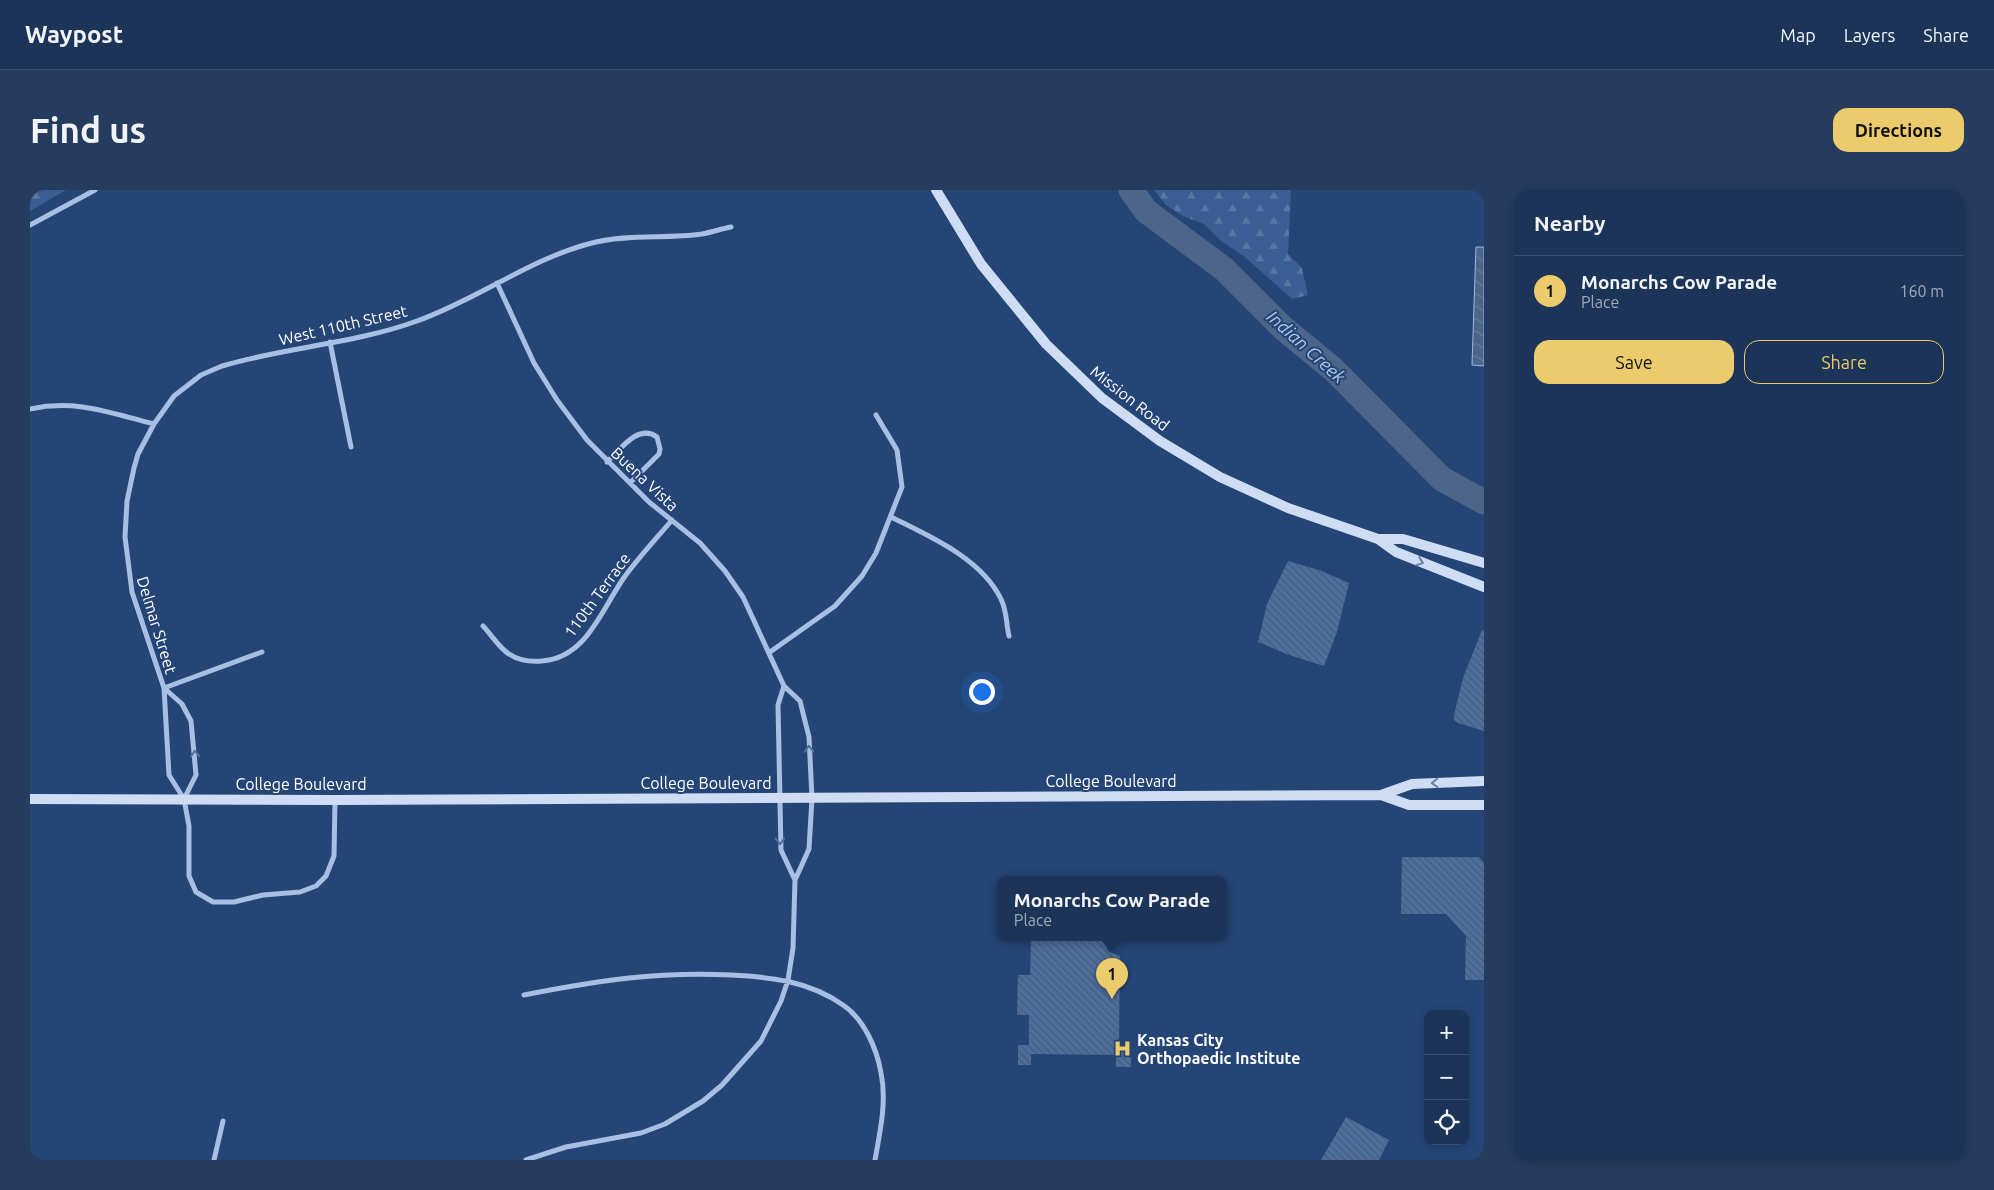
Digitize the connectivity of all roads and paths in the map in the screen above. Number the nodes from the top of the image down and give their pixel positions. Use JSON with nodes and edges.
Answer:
{"nodes":[{"id":1,"x":96,"y":190,"type":"edge"},
{"id":2,"x":936,"y":190,"type":"edge"},
{"id":3,"x":30,"y":225,"type":"edge"},
{"id":4,"x":731,"y":227,"type":"dead end"},
{"id":5,"x":498,"y":283,"type":"junction"},
{"id":6,"x":330,"y":342,"type":"junction"},
{"id":7,"x":30,"y":409,"type":"edge"},
{"id":8,"x":876,"y":415,"type":"dead end"},
{"id":9,"x":154,"y":424,"type":"junction"},
{"id":10,"x":351,"y":446,"type":"dead end"},
{"id":11,"x":607,"y":462,"type":"junction"},
{"id":12,"x":630,"y":484,"type":"junction"},
{"id":13,"x":891,"y":516,"type":"junction"},
{"id":14,"x":672,"y":520,"type":"junction"},
{"id":15,"x":1378,"y":539,"type":"junction"},
{"id":16,"x":1484,"y":562,"type":"edge"},
{"id":17,"x":1484,"y":587,"type":"edge"},
{"id":18,"x":483,"y":626,"type":"dead end"},
{"id":19,"x":1009,"y":636,"type":"dead end"},
{"id":20,"x":262,"y":652,"type":"dead end"},
{"id":21,"x":770,"y":652,"type":"junction"},
{"id":22,"x":784,"y":686,"type":"junction"},
{"id":23,"x":164,"y":688,"type":"junction"},
{"id":24,"x":1484,"y":781,"type":"edge"},
{"id":25,"x":1381,"y":795,"type":"junction"},
{"id":26,"x":779,"y":798,"type":"junction"},
{"id":27,"x":812,"y":798,"type":"junction"},
{"id":28,"x":30,"y":799,"type":"edge"},
{"id":29,"x":184,"y":799,"type":"junction"},
{"id":30,"x":334,"y":800,"type":"junction"},
{"id":31,"x":1484,"y":805,"type":"edge"},
{"id":32,"x":795,"y":880,"type":"junction"},
{"id":33,"x":788,"y":980,"type":"junction"},
{"id":34,"x":524,"y":995,"type":"dead end"},
{"id":35,"x":223,"y":1122,"type":"dead end"},
{"id":36,"x":214,"y":1160,"type":"edge"},
{"id":37,"x":526,"y":1160,"type":"edge"},
{"id":38,"x":875,"y":1160,"type":"edge"}],
"edges":[{"from":1,"to":3,"type":"street"},
{"from":2,"to":15,"type":"main road","name":"Mission Road"},
{"from":4,"to":5,"type":"street","name":"West 110th Street"},
{"from":5,"to":6,"type":"street","name":"West 110th Street"},
{"from":5,"to":11,"type":"street","name":"Buena Vista"},
{"from":6,"to":9,"type":"street","name":"West 110th Street"},
{"from":6,"to":10,"type":"street"},
{"from":7,"to":9,"type":"street"},
{"from":8,"to":13,"type":"street"},
{"from":9,"to":23,"type":"street","name":"Delmar Street"},
{"from":11,"to":12,"type":"street","name":"Buena Vista"},
{"from":11,"to":12,"type":"street"},
{"from":12,"to":14,"type":"street","name":"Buena Vista"},
{"from":13,"to":19,"type":"street"},
{"from":13,"to":21,"type":"street"},
{"from":14,"to":18,"type":"street","name":"110th Terrace"},
{"from":14,"to":21,"type":"street","name":"Buena Vista"},
{"from":15,"to":16,"type":"main road","name":"Mission Road"},
{"from":15,"to":17,"type":"main road","name":"Mission Road","one_way":true},
{"from":20,"to":23,"type":"street"},
{"from":21,"to":22,"type":"street","name":"Buena Vista"},
{"from":22,"to":26,"type":"street"},
{"from":27,"to":22,"type":"street","name":"Buena Vista","one_way":true},
{"from":23,"to":29,"type":"street","name":"Delmar Street"},
{"from":29,"to":23,"type":"street","name":"Delmar Street","one_way":true},
{"from":24,"to":25,"type":"main road","name":"College Boulevard","one_way":true},
{"from":25,"to":27,"type":"main road","name":"College Boulevard"},
{"from":25,"to":31,"type":"main road","name":"College Boulevard"},
{"from":26,"to":27,"type":"main road","name":"College Boulevard"},
{"from":26,"to":30,"type":"main road","name":"College Boulevard"},
{"from":26,"to":32,"type":"street","one_way":true},
{"from":27,"to":32,"type":"street","name":"Buena Vista"},
{"from":28,"to":29,"type":"main road","name":"College Boulevard"},
{"from":29,"to":30,"type":"main road","name":"College Boulevard"},
{"from":29,"to":30,"type":"street"},
{"from":32,"to":33,"type":"street"},
{"from":33,"to":34,"type":"street"},
{"from":33,"to":37,"type":"street"},
{"from":33,"to":38,"type":"street"},
{"from":35,"to":36,"type":"street"}]}
